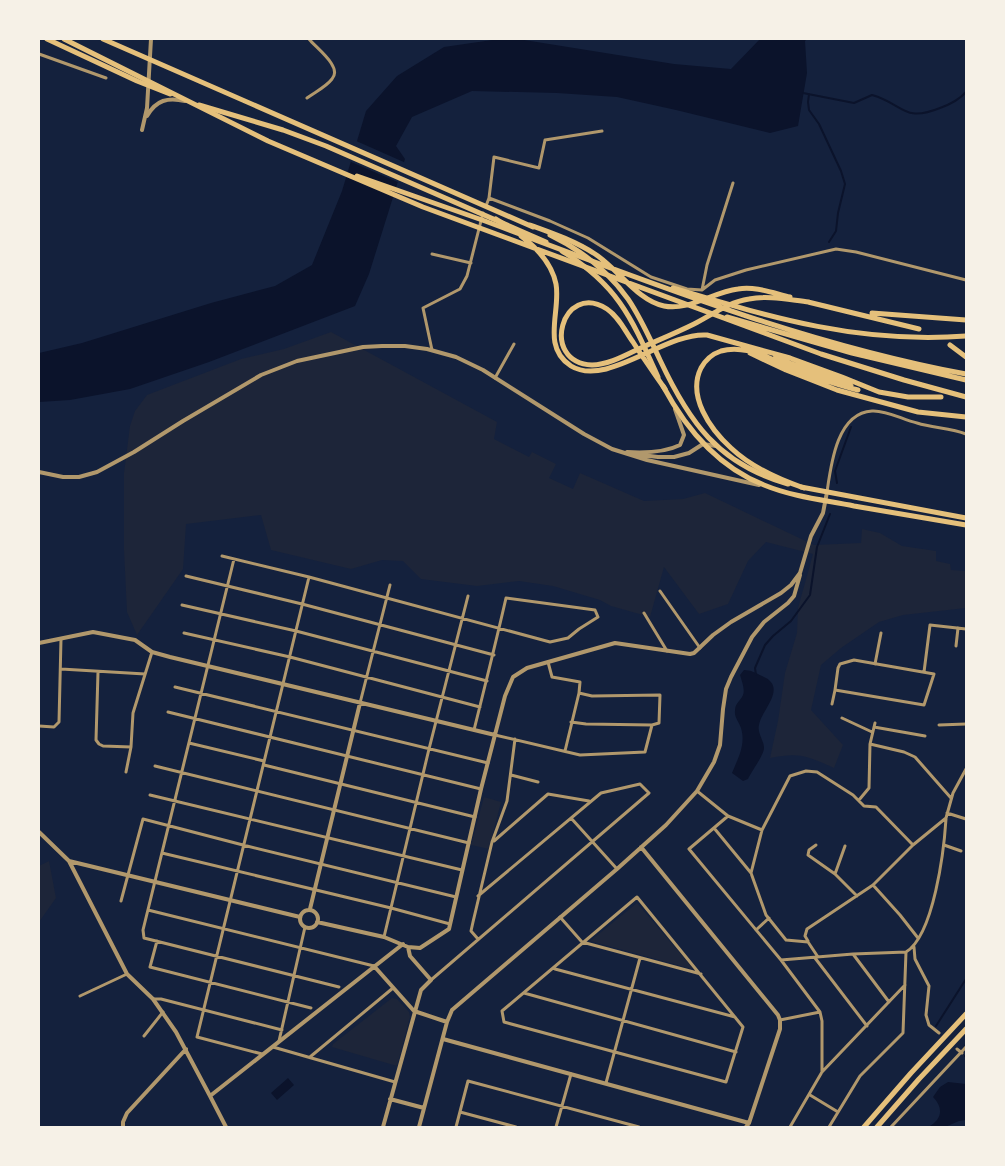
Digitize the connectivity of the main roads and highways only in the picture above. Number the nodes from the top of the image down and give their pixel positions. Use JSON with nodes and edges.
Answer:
{"nodes":[{"id":1,"x":47,"y":39,"type":"edge"},
{"id":2,"x":64,"y":39,"type":"edge"},
{"id":3,"x":103,"y":39,"type":"edge"},
{"id":4,"x":309,"y":159,"type":"junction"},
{"id":5,"x":486,"y":206,"type":"junction"},
{"id":6,"x":483,"y":213,"type":"junction"},
{"id":7,"x":496,"y":219,"type":"junction"},
{"id":8,"x":530,"y":225,"type":"junction"},
{"id":9,"x":613,"y":269,"type":"junction"},
{"id":10,"x":809,"y":302,"type":"junction"},
{"id":11,"x":849,"y":311,"type":"junction"},
{"id":12,"x":731,"y":320,"type":"junction"},
{"id":13,"x":966,"y":320,"type":"edge"},
{"id":14,"x":919,"y":329,"type":"dead end"},
{"id":15,"x":966,"y":336,"type":"edge"},
{"id":16,"x":664,"y":341,"type":"junction"},
{"id":17,"x":740,"y":344,"type":"junction"},
{"id":18,"x":950,"y":345,"type":"dead end"},
{"id":19,"x":742,"y":350,"type":"junction"},
{"id":20,"x":756,"y":352,"type":"junction"},
{"id":21,"x":774,"y":353,"type":"junction"},
{"id":22,"x":633,"y":355,"type":"junction"},
{"id":23,"x":966,"y":357,"type":"edge"},
{"id":24,"x":770,"y":363,"type":"junction"},
{"id":25,"x":966,"y":374,"type":"edge"},
{"id":26,"x":842,"y":377,"type":"junction"},
{"id":27,"x":966,"y":380,"type":"edge"},
{"id":28,"x":665,"y":389,"type":"junction"},
{"id":29,"x":837,"y":390,"type":"junction"},
{"id":30,"x":858,"y":390,"type":"junction"},
{"id":31,"x":879,"y":392,"type":"junction"},
{"id":32,"x":941,"y":397,"type":"dead end"},
{"id":33,"x":966,"y":397,"type":"edge"},
{"id":34,"x":885,"y":402,"type":"junction"},
{"id":35,"x":966,"y":417,"type":"edge"},
{"id":36,"x":804,"y":488,"type":"junction"},
{"id":37,"x":966,"y":518,"type":"edge"},
{"id":38,"x":966,"y":526,"type":"edge"},
{"id":39,"x":966,"y":1014,"type":"edge"},
{"id":40,"x":966,"y":1029,"type":"edge"},
{"id":41,"x":864,"y":1127,"type":"edge"},
{"id":42,"x":877,"y":1127,"type":"edge"}],
"edges":[{"from":1,"to":6,"type":"highway"},
{"from":2,"to":4,"type":"highway"},
{"from":3,"to":5,"type":"highway"},
{"from":4,"to":9,"type":"highway"},
{"from":4,"to":12,"type":"highway"},
{"from":5,"to":6,"type":"highway"},
{"from":5,"to":8,"type":"highway"},
{"from":6,"to":7,"type":"highway"},
{"from":7,"to":22,"type":"highway"},
{"from":7,"to":28,"type":"highway"},
{"from":8,"to":10,"type":"highway"},
{"from":8,"to":36,"type":"highway"},
{"from":9,"to":15,"type":"highway"},
{"from":9,"to":25,"type":"highway"},
{"from":10,"to":11,"type":"highway"},
{"from":10,"to":16,"type":"highway"},
{"from":11,"to":13,"type":"highway"},
{"from":11,"to":14,"type":"highway"},
{"from":12,"to":27,"type":"highway"},
{"from":12,"to":33,"type":"highway"},
{"from":16,"to":17,"type":"highway"},
{"from":16,"to":22,"type":"highway"},
{"from":17,"to":20,"type":"highway"},
{"from":17,"to":21,"type":"highway"},
{"from":18,"to":23,"type":"highway"},
{"from":19,"to":20,"type":"highway"},
{"from":19,"to":24,"type":"highway"},
{"from":19,"to":36,"type":"highway"},
{"from":20,"to":21,"type":"highway"},
{"from":20,"to":24,"type":"highway"},
{"from":20,"to":30,"type":"highway"},
{"from":21,"to":26,"type":"highway"},
{"from":22,"to":28,"type":"highway"},
{"from":24,"to":29,"type":"highway"},
{"from":26,"to":30,"type":"highway"},
{"from":26,"to":31,"type":"highway"},
{"from":28,"to":38,"type":"highway"},
{"from":29,"to":30,"type":"highway"},
{"from":29,"to":34,"type":"highway"},
{"from":30,"to":31,"type":"highway"},
{"from":30,"to":34,"type":"highway"},
{"from":31,"to":32,"type":"highway"},
{"from":34,"to":35,"type":"highway"},
{"from":36,"to":37,"type":"highway"},
{"from":39,"to":41,"type":"highway"},
{"from":40,"to":42,"type":"highway"}]}
